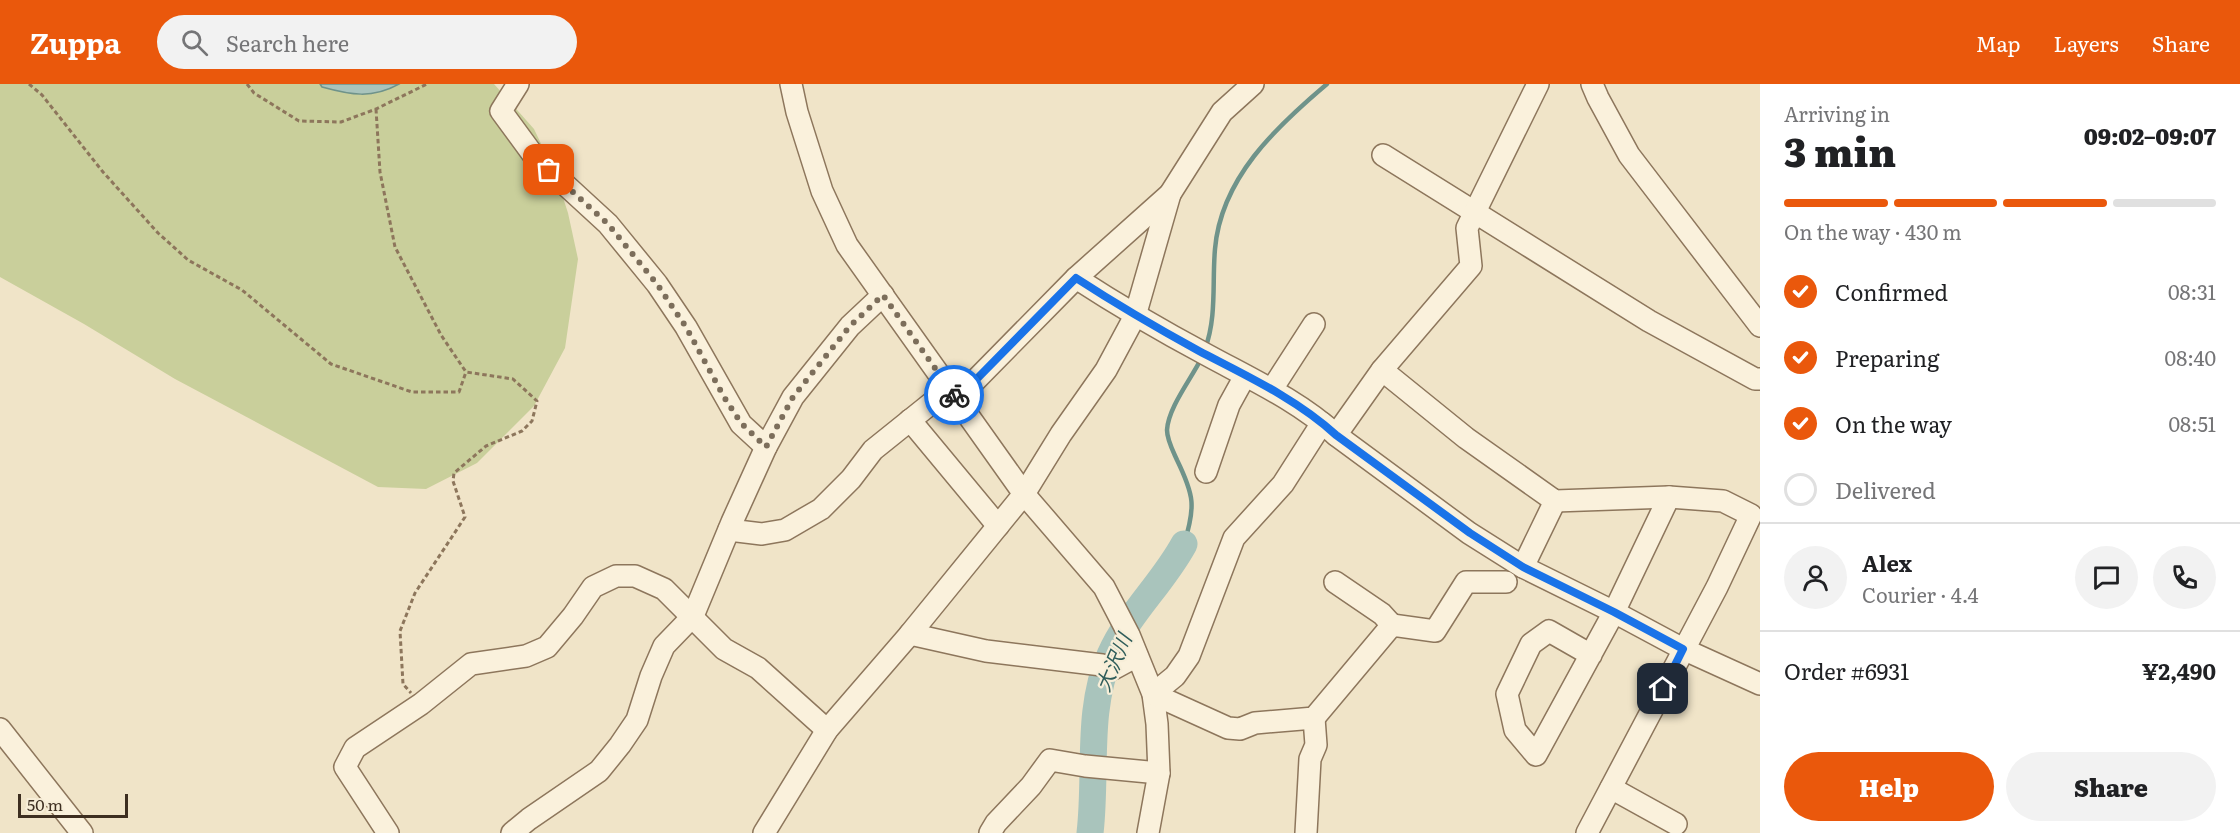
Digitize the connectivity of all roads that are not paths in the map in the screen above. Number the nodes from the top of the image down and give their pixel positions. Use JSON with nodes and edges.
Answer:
{"nodes":[{"id":1,"x":518,"y":84,"type":"edge"},
{"id":2,"x":791,"y":84,"type":"edge"},
{"id":3,"x":1253,"y":84,"type":"edge"},
{"id":4,"x":1538,"y":84,"type":"edge"},
{"id":5,"x":1592,"y":84,"type":"edge"},
{"id":6,"x":1383,"y":155,"type":"dead end"},
{"id":7,"x":1170,"y":194,"type":"junction"},
{"id":8,"x":1475,"y":211,"type":"junction"},
{"id":9,"x":1076,"y":278,"type":"junction"},
{"id":10,"x":883,"y":295,"type":"junction"},
{"id":11,"x":1135,"y":316,"type":"junction"},
{"id":12,"x":1314,"y":324,"type":"dead end"},
{"id":13,"x":1760,"y":326,"type":"edge"},
{"id":14,"x":1382,"y":370,"type":"junction"},
{"id":15,"x":1245,"y":376,"type":"junction"},
{"id":16,"x":1760,"y":379,"type":"edge"},
{"id":17,"x":1272,"y":390,"type":"junction"},
{"id":18,"x":953,"y":394,"type":"junction"},
{"id":19,"x":910,"y":420,"type":"junction"},
{"id":20,"x":1329,"y":429,"type":"junction"},
{"id":21,"x":766,"y":447,"type":"junction"},
{"id":22,"x":1206,"y":471,"type":"dead end"},
{"id":23,"x":1024,"y":494,"type":"junction"},
{"id":24,"x":1669,"y":497,"type":"junction"},
{"id":25,"x":1555,"y":501,"type":"junction"},
{"id":26,"x":1756,"y":516,"type":"edge"},
{"id":27,"x":998,"y":526,"type":"junction"},
{"id":28,"x":729,"y":530,"type":"junction"},
{"id":29,"x":1523,"y":567,"type":"junction"},
{"id":30,"x":1335,"y":582,"type":"dead end"},
{"id":31,"x":1506,"y":582,"type":"dead end"},
{"id":32,"x":1614,"y":612,"type":"junction"},
{"id":33,"x":693,"y":616,"type":"junction"},
{"id":34,"x":1392,"y":625,"type":"junction"},
{"id":35,"x":910,"y":634,"type":"junction"},
{"id":36,"x":1683,"y":649,"type":"junction"},
{"id":37,"x":1591,"y":655,"type":"junction"},
{"id":38,"x":1137,"y":656,"type":"junction"},
{"id":39,"x":1760,"y":684,"type":"edge"},
{"id":40,"x":1153,"y":694,"type":"junction"},
{"id":41,"x":1314,"y":718,"type":"junction"},
{"id":42,"x":0,"y":729,"type":"edge"},
{"id":43,"x":827,"y":730,"type":"junction"},
{"id":44,"x":1159,"y":772,"type":"junction"},
{"id":45,"x":1611,"y":788,"type":"junction"},
{"id":46,"x":1676,"y":824,"type":"dead end"},
{"id":47,"x":82,"y":833,"type":"edge"},
{"id":48,"x":388,"y":833,"type":"edge"},
{"id":49,"x":512,"y":833,"type":"edge"},
{"id":50,"x":764,"y":833,"type":"edge"},
{"id":51,"x":990,"y":833,"type":"edge"},
{"id":52,"x":1148,"y":833,"type":"edge"},
{"id":53,"x":1306,"y":833,"type":"edge"},
{"id":54,"x":1587,"y":833,"type":"edge"}],
"edges":[{"from":1,"to":21,"type":"street"},
{"from":2,"to":10,"type":"street"},
{"from":3,"to":7,"type":"street"},
{"from":4,"to":8,"type":"street"},
{"from":5,"to":13,"type":"street"},
{"from":6,"to":8,"type":"street"},
{"from":7,"to":9,"type":"street"},
{"from":7,"to":11,"type":"street"},
{"from":8,"to":14,"type":"street"},
{"from":8,"to":16,"type":"street"},
{"from":9,"to":11,"type":"street"},
{"from":9,"to":18,"type":"street"},
{"from":10,"to":18,"type":"street"},
{"from":10,"to":21,"type":"street"},
{"from":11,"to":15,"type":"street"},
{"from":11,"to":23,"type":"street"},
{"from":12,"to":17,"type":"street"},
{"from":14,"to":20,"type":"street"},
{"from":14,"to":25,"type":"street"},
{"from":15,"to":17,"type":"street"},
{"from":15,"to":22,"type":"street"},
{"from":17,"to":20,"type":"street"},
{"from":18,"to":19,"type":"street"},
{"from":18,"to":23,"type":"street"},
{"from":19,"to":27,"type":"street"},
{"from":19,"to":28,"type":"street"},
{"from":20,"to":29,"type":"street"},
{"from":20,"to":40,"type":"street"},
{"from":21,"to":28,"type":"street"},
{"from":23,"to":27,"type":"street"},
{"from":23,"to":38,"type":"street"},
{"from":24,"to":25,"type":"street"},
{"from":24,"to":26,"type":"street"},
{"from":24,"to":32,"type":"street"},
{"from":25,"to":29,"type":"street"},
{"from":26,"to":36,"type":"street"},
{"from":27,"to":35,"type":"street"},
{"from":28,"to":33,"type":"street"},
{"from":29,"to":32,"type":"street"},
{"from":30,"to":34,"type":"street"},
{"from":31,"to":34,"type":"street"},
{"from":32,"to":36,"type":"street"},
{"from":32,"to":37,"type":"street"},
{"from":33,"to":43,"type":"street"},
{"from":33,"to":48,"type":"street"},
{"from":33,"to":49,"type":"street"},
{"from":34,"to":41,"type":"street"},
{"from":35,"to":38,"type":"street"},
{"from":35,"to":43,"type":"street"},
{"from":36,"to":39,"type":"street"},
{"from":36,"to":45,"type":"street"},
{"from":37,"to":37,"type":"street"},
{"from":38,"to":40,"type":"street"},
{"from":40,"to":41,"type":"street"},
{"from":40,"to":44,"type":"street"},
{"from":41,"to":53,"type":"street"},
{"from":42,"to":47,"type":"street"},
{"from":43,"to":50,"type":"street"},
{"from":44,"to":51,"type":"street"},
{"from":44,"to":52,"type":"street"},
{"from":45,"to":46,"type":"street"},
{"from":45,"to":54,"type":"street"}]}
